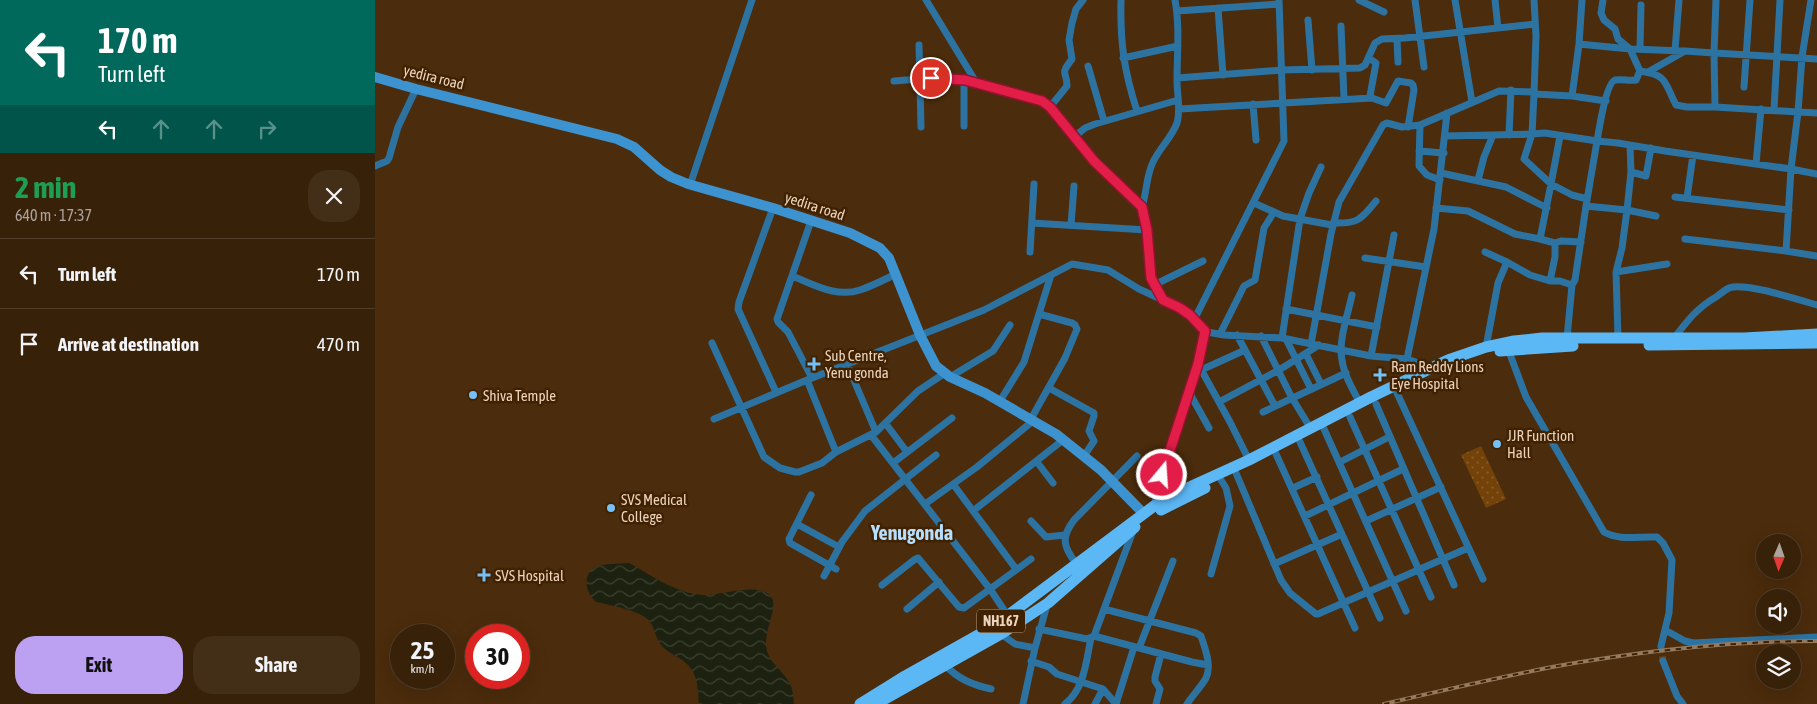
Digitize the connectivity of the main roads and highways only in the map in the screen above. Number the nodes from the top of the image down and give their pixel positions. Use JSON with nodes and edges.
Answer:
{"nodes":[{"id":1,"x":375,"y":77,"type":"edge"},
{"id":2,"x":1817,"y":334,"type":"edge"},
{"id":3,"x":1817,"y":343,"type":"edge"},
{"id":4,"x":1143,"y":513,"type":"junction"},
{"id":5,"x":860,"y":704,"type":"edge"},
{"id":6,"x":876,"y":704,"type":"edge"}],
"edges":[{"from":1,"to":4,"type":"main road","name":"yedira road"},
{"from":2,"to":4,"type":"highway","number":"NH167"},
{"from":3,"to":6,"type":"highway","number":"NH167"},
{"from":4,"to":5,"type":"highway","number":"NH167"}]}
